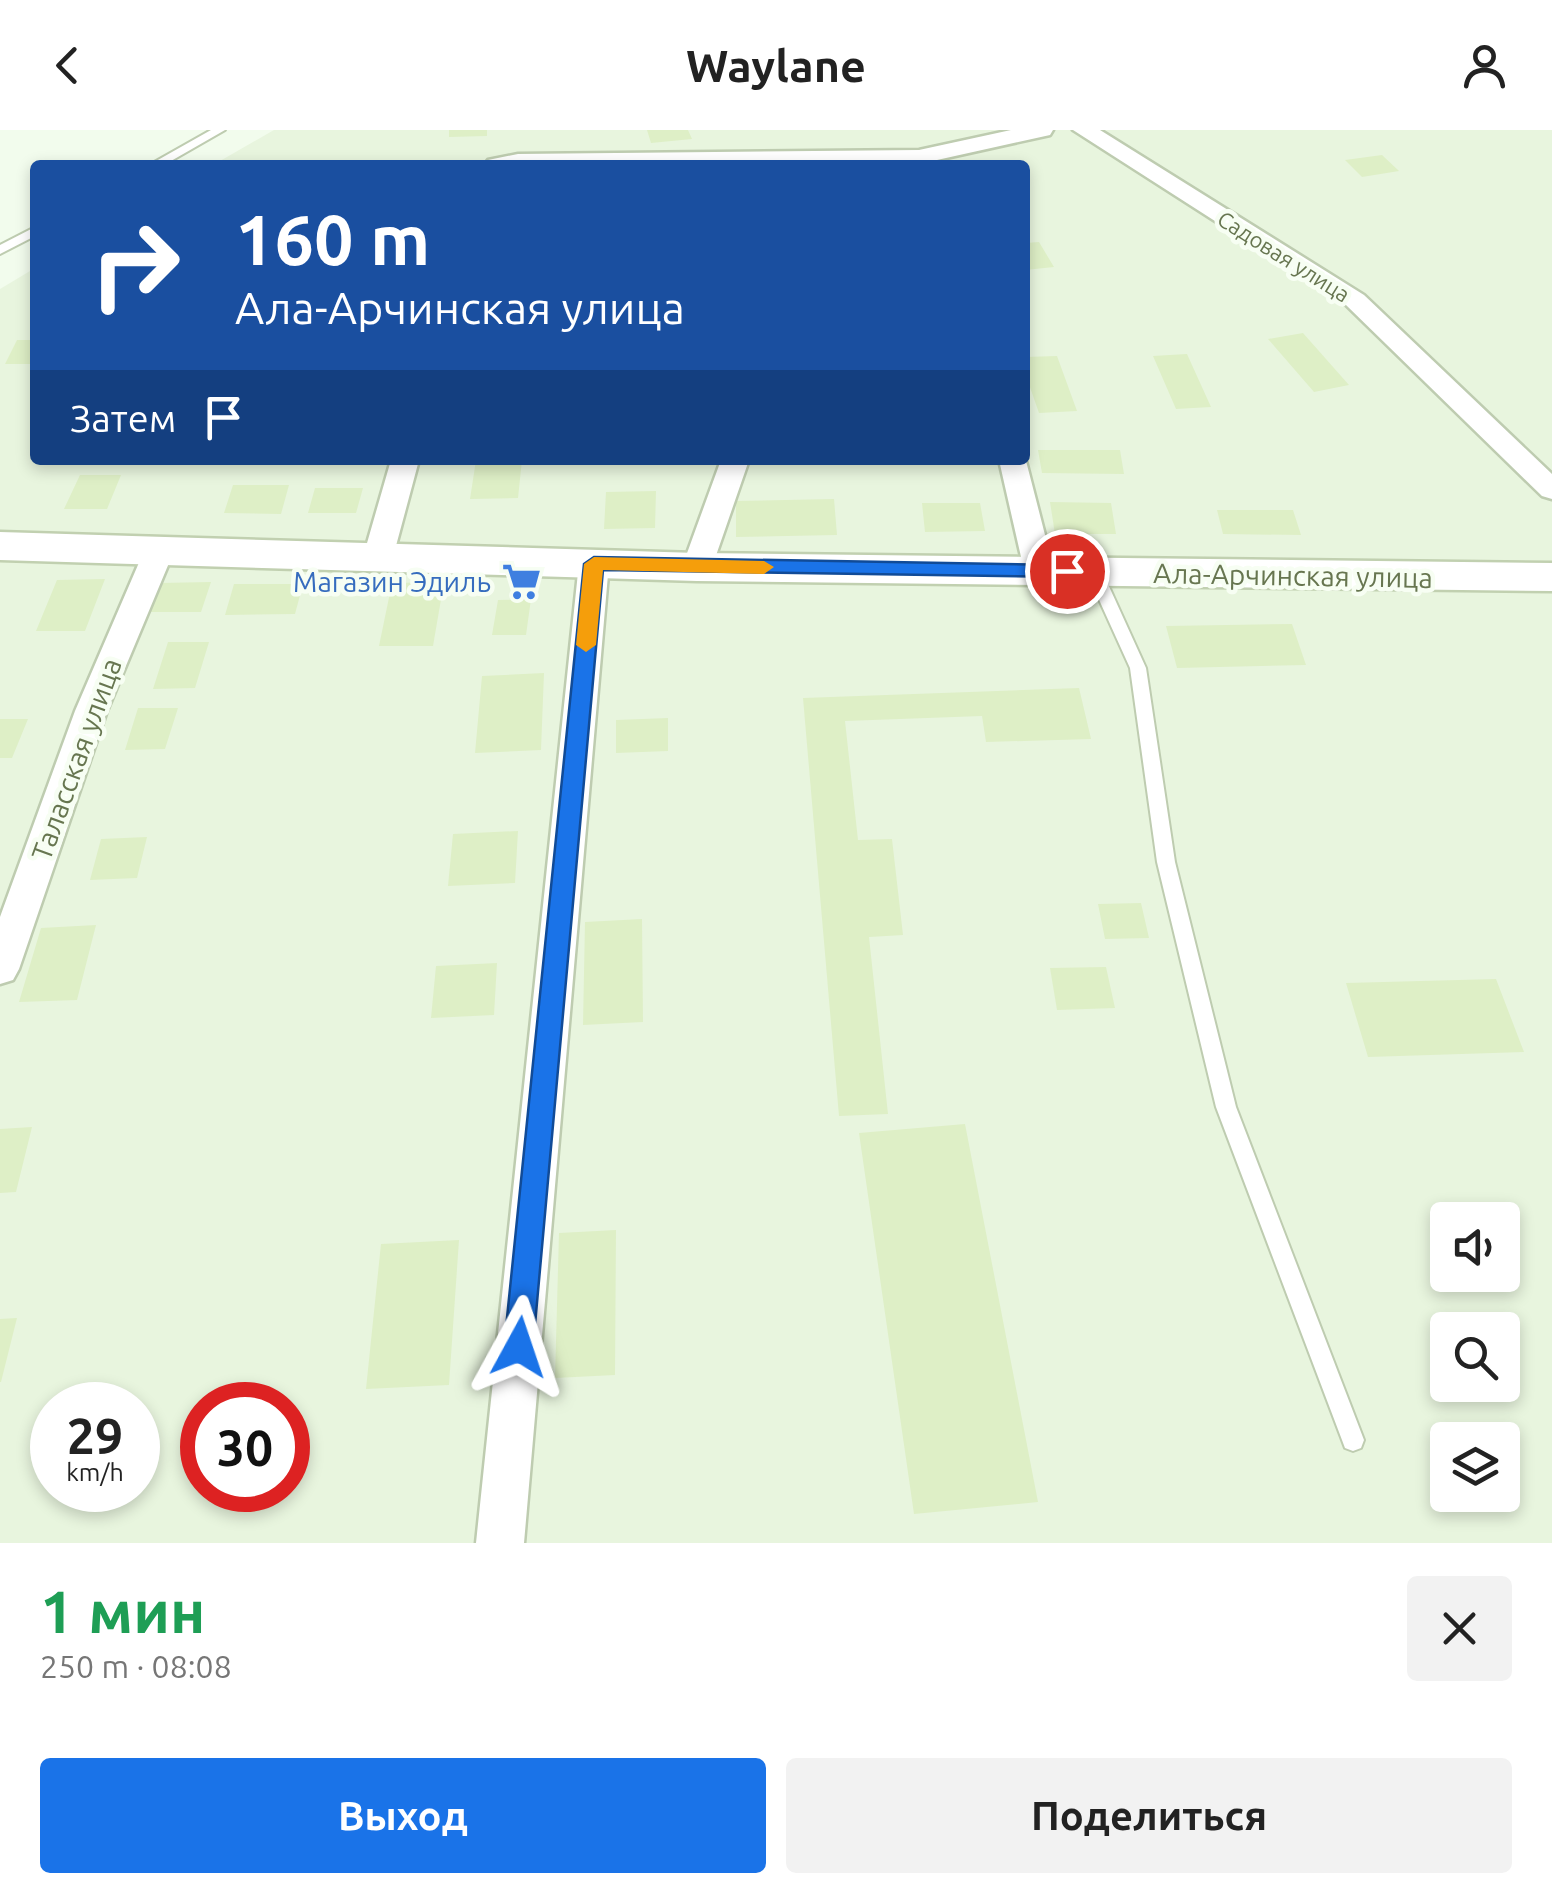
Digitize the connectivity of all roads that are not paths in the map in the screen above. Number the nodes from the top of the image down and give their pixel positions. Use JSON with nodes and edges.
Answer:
{"nodes":[{"id":1,"x":219,"y":130,"type":"edge"},
{"id":2,"x":1042,"y":130,"type":"edge"},
{"id":3,"x":1084,"y":130,"type":"edge"},
{"id":4,"x":165,"y":160,"type":"edge"},
{"id":5,"x":773,"y":160,"type":"edge"},
{"id":6,"x":893,"y":160,"type":"edge"},
{"id":7,"x":924,"y":160,"type":"edge"},
{"id":8,"x":30,"y":234,"type":"edge"},
{"id":9,"x":0,"y":250,"type":"edge"},
{"id":10,"x":404,"y":465,"type":"edge"},
{"id":11,"x":734,"y":465,"type":"edge"},
{"id":12,"x":1014,"y":465,"type":"edge"},
{"id":13,"x":1552,"y":490,"type":"edge"},
{"id":14,"x":0,"y":546,"type":"edge"},
{"id":15,"x":158,"y":551,"type":"junction"},
{"id":16,"x":378,"y":557,"type":"junction"},
{"id":17,"x":594,"y":564,"type":"junction"},
{"id":18,"x":697,"y":567,"type":"junction"},
{"id":19,"x":1040,"y":570,"type":"junction"},
{"id":20,"x":1094,"y":572,"type":"junction"},
{"id":21,"x":1552,"y":577,"type":"edge"},
{"id":22,"x":1507,"y":578,"type":"junction"},
{"id":23,"x":1552,"y":592,"type":"edge"},
{"id":24,"x":0,"y":970,"type":"edge"},
{"id":25,"x":1353,"y":1440,"type":"dead end"},
{"id":26,"x":500,"y":1543,"type":"edge"}],
"edges":[{"from":1,"to":4,"type":"lane"},
{"from":2,"to":7,"type":"street"},
{"from":3,"to":13,"type":"street","name":"Садовая улица"},
{"from":5,"to":6,"type":"street"},
{"from":8,"to":9,"type":"lane"},
{"from":10,"to":16,"type":"street"},
{"from":11,"to":18,"type":"street"},
{"from":12,"to":19,"type":"street"},
{"from":14,"to":15,"type":"main road","name":"Ала-Арчинская улица"},
{"from":15,"to":16,"type":"main road","name":"Ала-Арчинская улица"},
{"from":15,"to":24,"type":"street","name":"Таласская улица"},
{"from":16,"to":17,"type":"main road","name":"Ала-Арчинская улица"},
{"from":17,"to":18,"type":"main road","name":"Ала-Арчинская улица"},
{"from":17,"to":26,"type":"street"},
{"from":18,"to":19,"type":"main road","name":"Ала-Арчинская улица"},
{"from":19,"to":20,"type":"main road","name":"Ала-Арчинская улица"},
{"from":20,"to":22,"type":"main road","name":"Ала-Арчинская улица"},
{"from":20,"to":25,"type":"lane"},
{"from":21,"to":22,"type":"main road"},
{"from":22,"to":23,"type":"main road"}]}
